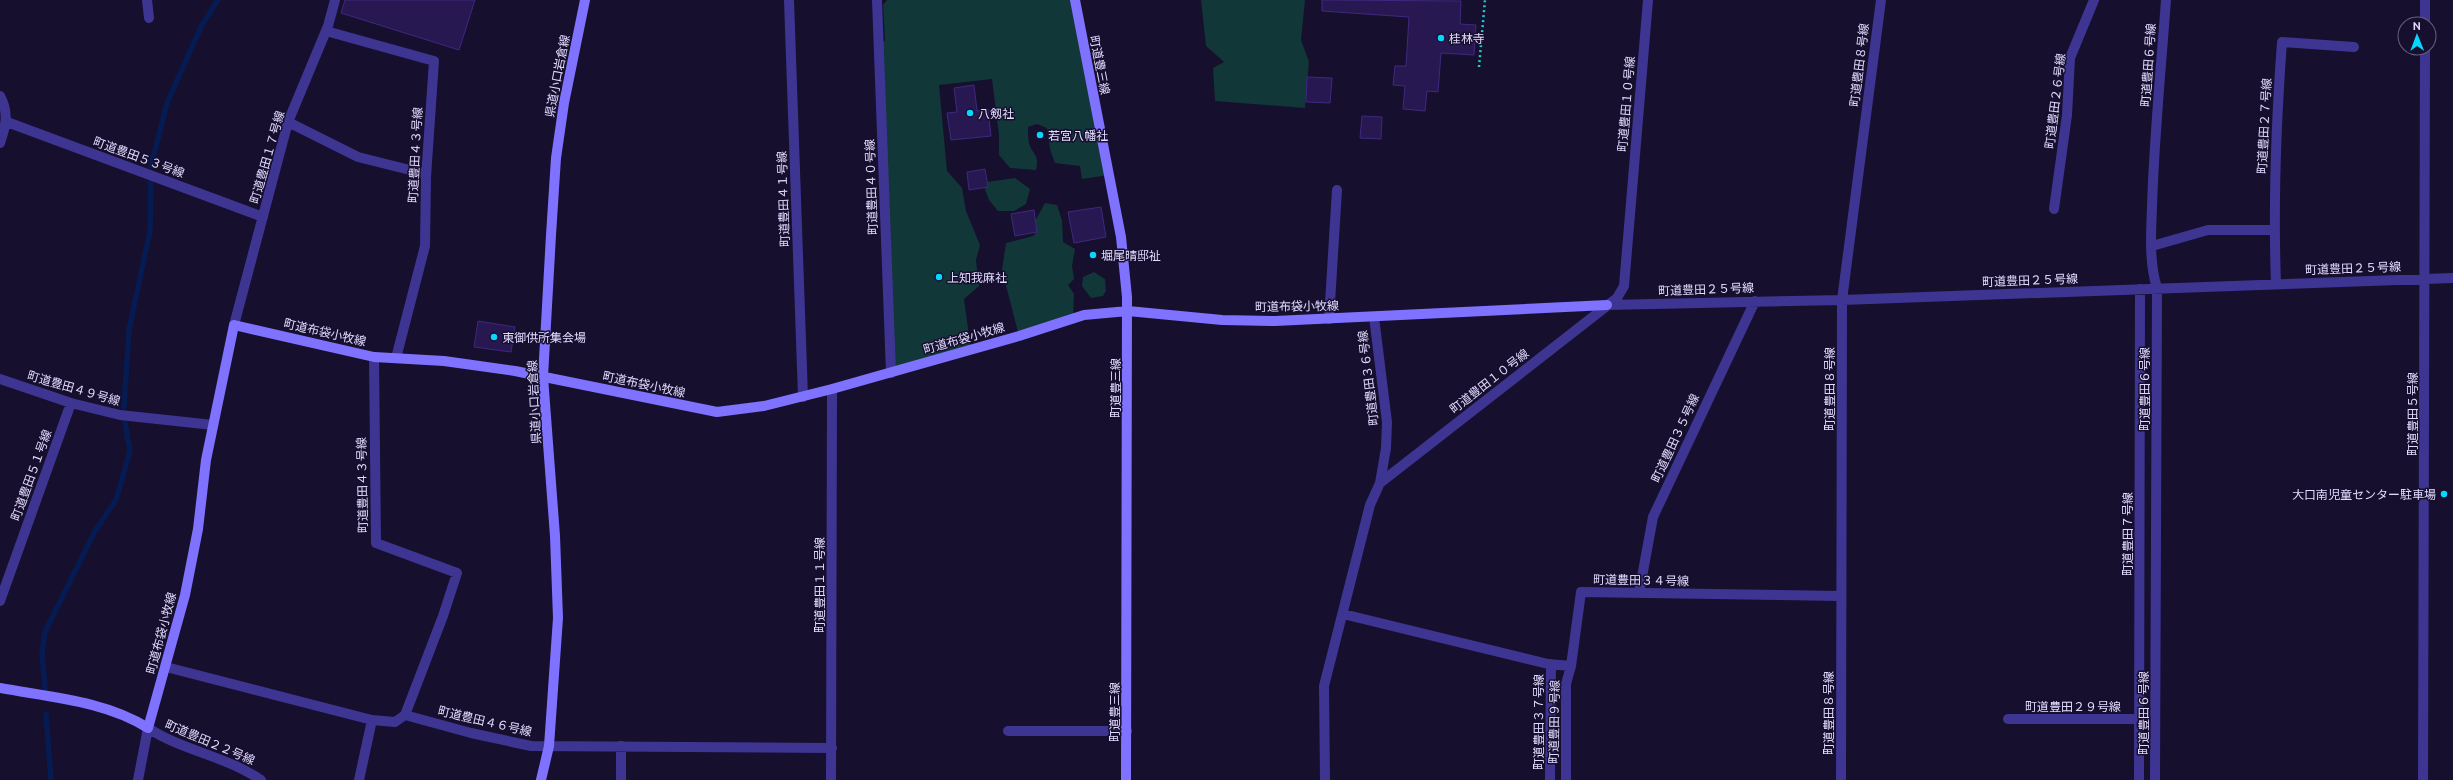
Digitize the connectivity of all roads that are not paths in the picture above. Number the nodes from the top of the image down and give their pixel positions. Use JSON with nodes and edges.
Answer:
{"nodes":[{"id":1,"x":147,"y":0,"type":"edge"},
{"id":2,"x":335,"y":0,"type":"edge"},
{"id":3,"x":585,"y":0,"type":"edge"},
{"id":4,"x":789,"y":0,"type":"edge"},
{"id":5,"x":877,"y":0,"type":"edge"},
{"id":6,"x":1075,"y":0,"type":"edge"},
{"id":7,"x":1648,"y":0,"type":"edge"},
{"id":8,"x":1881,"y":0,"type":"edge"},
{"id":9,"x":2094,"y":0,"type":"edge"},
{"id":10,"x":2166,"y":0,"type":"edge"},
{"id":11,"x":2425,"y":0,"type":"edge"},
{"id":12,"x":2425,"y":16,"type":"edge"},
{"id":13,"x":149,"y":18,"type":"dead end"},
{"id":14,"x":326,"y":31,"type":"junction"},
{"id":15,"x":2354,"y":47,"type":"dead end"},
{"id":16,"x":2425,"y":56,"type":"edge"},
{"id":17,"x":0,"y":96,"type":"edge"},
{"id":18,"x":7,"y":122,"type":"junction"},
{"id":19,"x":288,"y":122,"type":"junction"},
{"id":20,"x":0,"y":143,"type":"edge"},
{"id":21,"x":426,"y":174,"type":"junction"},
{"id":22,"x":1337,"y":190,"type":"dead end"},
{"id":23,"x":2054,"y":209,"type":"dead end"},
{"id":24,"x":263,"y":217,"type":"junction"},
{"id":25,"x":2274,"y":230,"type":"junction"},
{"id":26,"x":2152,"y":246,"type":"junction"},
{"id":27,"x":2453,"y":278,"type":"edge"},
{"id":28,"x":2425,"y":279,"type":"junction"},
{"id":29,"x":2276,"y":284,"type":"junction"},
{"id":30,"x":2157,"y":288,"type":"junction"},
{"id":31,"x":2140,"y":289,"type":"junction"},
{"id":32,"x":1842,"y":300,"type":"junction"},
{"id":33,"x":1755,"y":301,"type":"junction"},
{"id":34,"x":1607,"y":305,"type":"junction"},
{"id":35,"x":1128,"y":311,"type":"junction"},
{"id":36,"x":1374,"y":317,"type":"junction"},
{"id":37,"x":1329,"y":319,"type":"junction"},
{"id":38,"x":234,"y":324,"type":"junction"},
{"id":39,"x":374,"y":357,"type":"junction"},
{"id":40,"x":396,"y":358,"type":"junction"},
{"id":41,"x":891,"y":373,"type":"junction"},
{"id":42,"x":544,"y":377,"type":"junction"},
{"id":43,"x":0,"y":380,"type":"edge"},
{"id":44,"x":832,"y":389,"type":"junction"},
{"id":45,"x":803,"y":396,"type":"junction"},
{"id":46,"x":71,"y":403,"type":"junction"},
{"id":47,"x":213,"y":425,"type":"junction"},
{"id":48,"x":1380,"y":483,"type":"junction"},
{"id":49,"x":1639,"y":593,"type":"junction"},
{"id":50,"x":1841,"y":596,"type":"junction"},
{"id":51,"x":0,"y":602,"type":"edge"},
{"id":52,"x":1342,"y":614,"type":"junction"},
{"id":53,"x":1551,"y":664,"type":"junction"},
{"id":54,"x":1570,"y":666,"type":"junction"},
{"id":55,"x":166,"y":667,"type":"junction"},
{"id":56,"x":0,"y":688,"type":"edge"},
{"id":57,"x":405,"y":715,"type":"junction"},
{"id":58,"x":2008,"y":719,"type":"dead end"},
{"id":59,"x":2139,"y":719,"type":"junction"},
{"id":60,"x":372,"y":720,"type":"junction"},
{"id":61,"x":148,"y":728,"type":"junction"},
{"id":62,"x":1008,"y":731,"type":"dead end"},
{"id":63,"x":1126,"y":731,"type":"junction"},
{"id":64,"x":549,"y":746,"type":"junction"},
{"id":65,"x":621,"y":746,"type":"junction"},
{"id":66,"x":832,"y":748,"type":"junction"},
{"id":67,"x":138,"y":780,"type":"edge"},
{"id":68,"x":261,"y":780,"type":"edge"},
{"id":69,"x":358,"y":780,"type":"edge"},
{"id":70,"x":541,"y":780,"type":"edge"},
{"id":71,"x":621,"y":780,"type":"edge"},
{"id":72,"x":831,"y":780,"type":"edge"},
{"id":73,"x":1126,"y":780,"type":"edge"},
{"id":74,"x":1325,"y":780,"type":"edge"},
{"id":75,"x":1550,"y":780,"type":"edge"},
{"id":76,"x":1566,"y":780,"type":"edge"},
{"id":77,"x":1841,"y":780,"type":"edge"},
{"id":78,"x":2139,"y":780,"type":"edge"},
{"id":79,"x":2155,"y":780,"type":"edge"},
{"id":80,"x":2423,"y":780,"type":"edge"}],
"edges":[{"from":1,"to":13,"type":"street"},
{"from":2,"to":14,"type":"street","name":"町道豊田１７号線"},
{"from":3,"to":42,"type":"street","name":"県道小口岩倉線"},
{"from":4,"to":45,"type":"street","name":"町道豊田４１号線"},
{"from":5,"to":41,"type":"street","name":"町道豊田４０号線"},
{"from":6,"to":35,"type":"street","name":"町道豊三線"},
{"from":7,"to":34,"type":"street","name":"町道豊田１０号線"},
{"from":8,"to":32,"type":"street","name":"町道豊田８号線"},
{"from":9,"to":23,"type":"street","name":"町道豊田２６号線"},
{"from":10,"to":26,"type":"street","name":"町道豊田６号線"},
{"from":11,"to":12,"type":"street"},
{"from":14,"to":19,"type":"street","name":"町道豊田１７号線"},
{"from":14,"to":21,"type":"street","name":"町道豊田４３号線"},
{"from":15,"to":25,"type":"street","name":"町道豊田２７号線"},
{"from":16,"to":28,"type":"street","name":"町道豊田５号線"},
{"from":17,"to":18,"type":"street"},
{"from":18,"to":20,"type":"street"},
{"from":18,"to":24,"type":"street","name":"町道豊田５３号線"},
{"from":19,"to":21,"type":"street"},
{"from":19,"to":24,"type":"street","name":"町道豊田１７号線"},
{"from":21,"to":40,"type":"street","name":"町道豊田４３号線"},
{"from":22,"to":37,"type":"street"},
{"from":24,"to":38,"type":"street","name":"町道豊田１７号線"},
{"from":25,"to":26,"type":"street"},
{"from":25,"to":29,"type":"street","name":"町道豊田２７号線"},
{"from":26,"to":30,"type":"street","name":"町道豊田６号線"},
{"from":27,"to":28,"type":"street","name":"町道豊田２５号線"},
{"from":28,"to":29,"type":"street","name":"町道豊田２５号線"},
{"from":28,"to":80,"type":"street","name":"町道豊田５号線"},
{"from":29,"to":30,"type":"street","name":"町道豊田２５号線"},
{"from":30,"to":31,"type":"street","name":"町道豊田２５号線"},
{"from":30,"to":79,"type":"street","name":"町道豊田６号線"},
{"from":31,"to":32,"type":"street","name":"町道豊田２５号線"},
{"from":31,"to":59,"type":"street","name":"町道豊田７号線"},
{"from":32,"to":33,"type":"street","name":"町道豊田２５号線"},
{"from":32,"to":50,"type":"street","name":"町道豊田８号線"},
{"from":33,"to":34,"type":"street","name":"町道豊田２５号線"},
{"from":33,"to":49,"type":"street","name":"町道豊田３５号線"},
{"from":34,"to":36,"type":"street","name":"町道布袋小牧線"},
{"from":34,"to":48,"type":"street","name":"町道豊田１０号線"},
{"from":35,"to":37,"type":"street","name":"町道布袋小牧線"},
{"from":35,"to":41,"type":"street","name":"町道布袋小牧線"},
{"from":35,"to":63,"type":"street","name":"町道豊三線"},
{"from":36,"to":37,"type":"street","name":"町道布袋小牧線"},
{"from":36,"to":48,"type":"street","name":"町道豊田３６号線"},
{"from":38,"to":39,"type":"street","name":"町道布袋小牧線"},
{"from":38,"to":47,"type":"street","name":"町道布袋小牧線"},
{"from":39,"to":40,"type":"street","name":"町道布袋小牧線"},
{"from":39,"to":57,"type":"street","name":"町道豊田４３号線"},
{"from":40,"to":42,"type":"street","name":"町道布袋小牧線"},
{"from":41,"to":44,"type":"street","name":"町道布袋小牧線"},
{"from":42,"to":45,"type":"street","name":"町道布袋小牧線"},
{"from":42,"to":64,"type":"street","name":"県道小口岩倉線"},
{"from":43,"to":46,"type":"street","name":"町道豊田４９号線"},
{"from":44,"to":45,"type":"street","name":"町道布袋小牧線"},
{"from":44,"to":66,"type":"street","name":"町道豊田１１号線"},
{"from":46,"to":47,"type":"street","name":"町道豊田４９号線"},
{"from":46,"to":51,"type":"street","name":"町道豊田５１号線"},
{"from":47,"to":55,"type":"street","name":"町道布袋小牧線"},
{"from":48,"to":52,"type":"street","name":"町道豊田１０号線"},
{"from":49,"to":50,"type":"street","name":"町道豊田３４号線"},
{"from":49,"to":54,"type":"street","name":"町道豊田３４号線"},
{"from":50,"to":77,"type":"street","name":"町道豊田８号線"},
{"from":52,"to":53,"type":"street"},
{"from":52,"to":74,"type":"street","name":"町道豊田１０号線"},
{"from":53,"to":54,"type":"street"},
{"from":53,"to":75,"type":"street","name":"町道豊田３７号線"},
{"from":54,"to":76,"type":"street","name":"町道豊田９号線"},
{"from":55,"to":60,"type":"street"},
{"from":55,"to":61,"type":"street","name":"町道布袋小牧線"},
{"from":56,"to":61,"type":"street"},
{"from":57,"to":60,"type":"street"},
{"from":57,"to":64,"type":"street","name":"町道豊田４６号線"},
{"from":58,"to":59,"type":"street","name":"町道豊田２９号線"},
{"from":59,"to":78,"type":"street","name":"町道豊田７号線"},
{"from":60,"to":69,"type":"street"},
{"from":61,"to":67,"type":"street"},
{"from":61,"to":68,"type":"street","name":"町道豊田２２号線"},
{"from":62,"to":63,"type":"street"},
{"from":63,"to":73,"type":"street","name":"町道豊三線"},
{"from":64,"to":65,"type":"street","name":"町道豊田４６号線"},
{"from":64,"to":70,"type":"street","name":"県道小口岩倉線"},
{"from":65,"to":66,"type":"street","name":"町道豊田４６号線"},
{"from":65,"to":71,"type":"street"},
{"from":66,"to":72,"type":"street","name":"町道豊田１１号線"}]}
